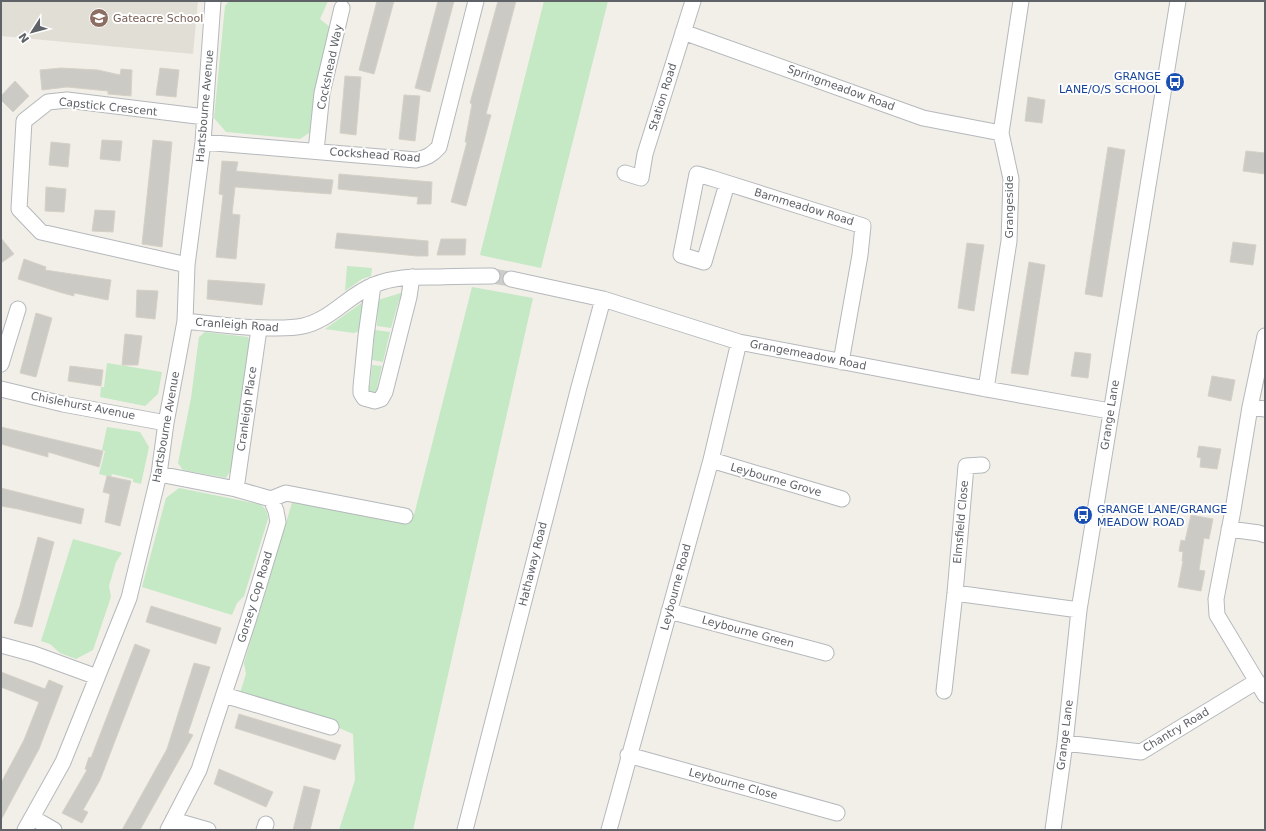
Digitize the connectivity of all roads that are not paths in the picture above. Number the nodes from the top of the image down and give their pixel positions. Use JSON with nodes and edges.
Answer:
{"nodes":[{"id":1,"x":213,"y":1,"type":"edge"},
{"id":2,"x":476,"y":1,"type":"edge"},
{"id":3,"x":693,"y":1,"type":"edge"},
{"id":4,"x":1021,"y":1,"type":"edge"},
{"id":5,"x":1178,"y":1,"type":"edge"},
{"id":6,"x":342,"y":8,"type":"dead end"},
{"id":7,"x":683,"y":32,"type":"junction"},
{"id":8,"x":205,"y":117,"type":"junction"},
{"id":9,"x":1001,"y":133,"type":"junction"},
{"id":10,"x":203,"y":142,"type":"junction"},
{"id":11,"x":316,"y":151,"type":"junction"},
{"id":12,"x":625,"y":173,"type":"dead end"},
{"id":13,"x":727,"y":184,"type":"junction"},
{"id":14,"x":187,"y":266,"type":"junction"},
{"id":15,"x":412,"y":276,"type":"junction"},
{"id":16,"x":492,"y":276,"type":"tunnel mouth"},
{"id":17,"x":511,"y":279,"type":"tunnel mouth"},
{"id":18,"x":373,"y":285,"type":"junction"},
{"id":19,"x":603,"y":299,"type":"junction"},
{"id":20,"x":18,"y":309,"type":"dead end"},
{"id":21,"x":185,"y":321,"type":"junction"},
{"id":22,"x":259,"y":329,"type":"junction"},
{"id":23,"x":1265,"y":336,"type":"edge"},
{"id":24,"x":739,"y":342,"type":"junction"},
{"id":25,"x":841,"y":362,"type":"junction"},
{"id":26,"x":1,"y":364,"type":"edge"},
{"id":27,"x":1,"y":389,"type":"edge"},
{"id":28,"x":986,"y":389,"type":"junction"},
{"id":29,"x":1258,"y":408,"type":"edge"},
{"id":30,"x":1110,"y":411,"type":"junction"},
{"id":31,"x":166,"y":423,"type":"junction"},
{"id":32,"x":711,"y":460,"type":"junction"},
{"id":33,"x":982,"y":465,"type":"dead end"},
{"id":34,"x":159,"y":474,"type":"junction"},
{"id":35,"x":236,"y":489,"type":"junction"},
{"id":36,"x":271,"y":499,"type":"junction"},
{"id":37,"x":842,"y":499,"type":"dead end"},
{"id":38,"x":405,"y":516,"type":"dead end"},
{"id":39,"x":1229,"y":529,"type":"junction"},
{"id":40,"x":1265,"y":535,"type":"edge"},
{"id":41,"x":955,"y":593,"type":"junction"},
{"id":42,"x":1079,"y":610,"type":"junction"},
{"id":43,"x":670,"y":611,"type":"junction"},
{"id":44,"x":1,"y":646,"type":"edge"},
{"id":45,"x":826,"y":653,"type":"dead end"},
{"id":46,"x":97,"y":677,"type":"junction"},
{"id":47,"x":1256,"y":681,"type":"junction"},
{"id":48,"x":944,"y":691,"type":"dead end"},
{"id":49,"x":1265,"y":694,"type":"edge"},
{"id":50,"x":224,"y":695,"type":"junction"},
{"id":51,"x":331,"y":727,"type":"dead end"},
{"id":52,"x":1065,"y":743,"type":"junction"},
{"id":53,"x":628,"y":755,"type":"junction"},
{"id":54,"x":837,"y":813,"type":"dead end"},
{"id":55,"x":29,"y":824,"type":"edge"},
{"id":56,"x":171,"y":825,"type":"edge"},
{"id":57,"x":54,"y":830,"type":"edge"},
{"id":58,"x":208,"y":830,"type":"edge"},
{"id":59,"x":465,"y":830,"type":"edge"},
{"id":60,"x":609,"y":830,"type":"edge"},
{"id":61,"x":1053,"y":830,"type":"edge"}],
"edges":[{"from":1,"to":8,"type":"street","name":"Hartsbourne Avenue"},
{"from":2,"to":11,"type":"street","name":"Cockshead Road"},
{"from":3,"to":7,"type":"street","name":"Station Road"},
{"from":4,"to":9,"type":"street","name":"Grangeside"},
{"from":5,"to":30,"type":"street","name":"Grange Lane"},
{"from":6,"to":11,"type":"street","name":"Cockshead Way"},
{"from":7,"to":9,"type":"street","name":"Springmeadow Road"},
{"from":7,"to":12,"type":"street","name":"Station Road"},
{"from":8,"to":10,"type":"street","name":"Hartsbourne Avenue"},
{"from":8,"to":14,"type":"street","name":"Capstick Crescent"},
{"from":9,"to":28,"type":"street","name":"Grangeside"},
{"from":10,"to":11,"type":"street","name":"Cockshead Road"},
{"from":10,"to":14,"type":"street","name":"Hartsbourne Avenue"},
{"from":13,"to":13,"type":"street","name":"Barnmeadow Road"},
{"from":13,"to":25,"type":"street","name":"Barnmeadow Road"},
{"from":14,"to":21,"type":"street","name":"Hartsbourne Avenue"},
{"from":15,"to":16,"type":"street","name":"Cranleigh Road"},
{"from":15,"to":18,"type":"street","name":"Cranleigh Road"},
{"from":15,"to":18,"type":"street"},
{"from":17,"to":19,"type":"street","name":"Grangemeadow Road"},
{"from":18,"to":22,"type":"street","name":"Cranleigh Road"},
{"from":19,"to":24,"type":"street","name":"Grangemeadow Road"},
{"from":19,"to":59,"type":"street","name":"Hathaway Road"},
{"from":20,"to":26,"type":"street"},
{"from":21,"to":22,"type":"street","name":"Cranleigh Road"},
{"from":21,"to":31,"type":"street","name":"Hartsbourne Avenue"},
{"from":22,"to":35,"type":"street","name":"Cranleigh Place"},
{"from":23,"to":29,"type":"street"},
{"from":24,"to":25,"type":"street","name":"Grangemeadow Road"},
{"from":24,"to":32,"type":"street","name":"Leybourne Road"},
{"from":25,"to":28,"type":"street","name":"Grangemeadow Road"},
{"from":27,"to":31,"type":"street","name":"Chislehurst Avenue"},
{"from":28,"to":30,"type":"street","name":"Grangemeadow Road"},
{"from":29,"to":39,"type":"street"},
{"from":30,"to":42,"type":"street","name":"Grange Lane"},
{"from":31,"to":34,"type":"street","name":"Hartsbourne Avenue"},
{"from":32,"to":37,"type":"street","name":"Leybourne Grove"},
{"from":32,"to":43,"type":"street","name":"Leybourne Road"},
{"from":33,"to":41,"type":"street","name":"Elmsfield Close"},
{"from":34,"to":35,"type":"street"},
{"from":34,"to":46,"type":"street","name":"Hartsbourne Avenue"},
{"from":35,"to":36,"type":"street"},
{"from":36,"to":38,"type":"street"},
{"from":36,"to":50,"type":"street","name":"Gorsey Cop Road"},
{"from":39,"to":40,"type":"street"},
{"from":39,"to":47,"type":"street"},
{"from":41,"to":42,"type":"street"},
{"from":41,"to":48,"type":"street","name":"Elmsfield Close"},
{"from":42,"to":52,"type":"street","name":"Grange Lane"},
{"from":43,"to":45,"type":"street","name":"Leybourne Green"},
{"from":43,"to":53,"type":"street","name":"Leybourne Road"},
{"from":44,"to":46,"type":"street"},
{"from":46,"to":55,"type":"street","name":"Hartsbourne Avenue"},
{"from":47,"to":49,"type":"street"},
{"from":47,"to":52,"type":"street","name":"Chantry Road"},
{"from":50,"to":51,"type":"street"},
{"from":50,"to":56,"type":"street","name":"Gorsey Cop Road"},
{"from":52,"to":61,"type":"street","name":"Grange Lane"},
{"from":53,"to":54,"type":"street","name":"Leybourne Close"},
{"from":53,"to":60,"type":"street","name":"Leybourne Road"},
{"from":55,"to":57,"type":"street"},
{"from":56,"to":58,"type":"street"}]}
